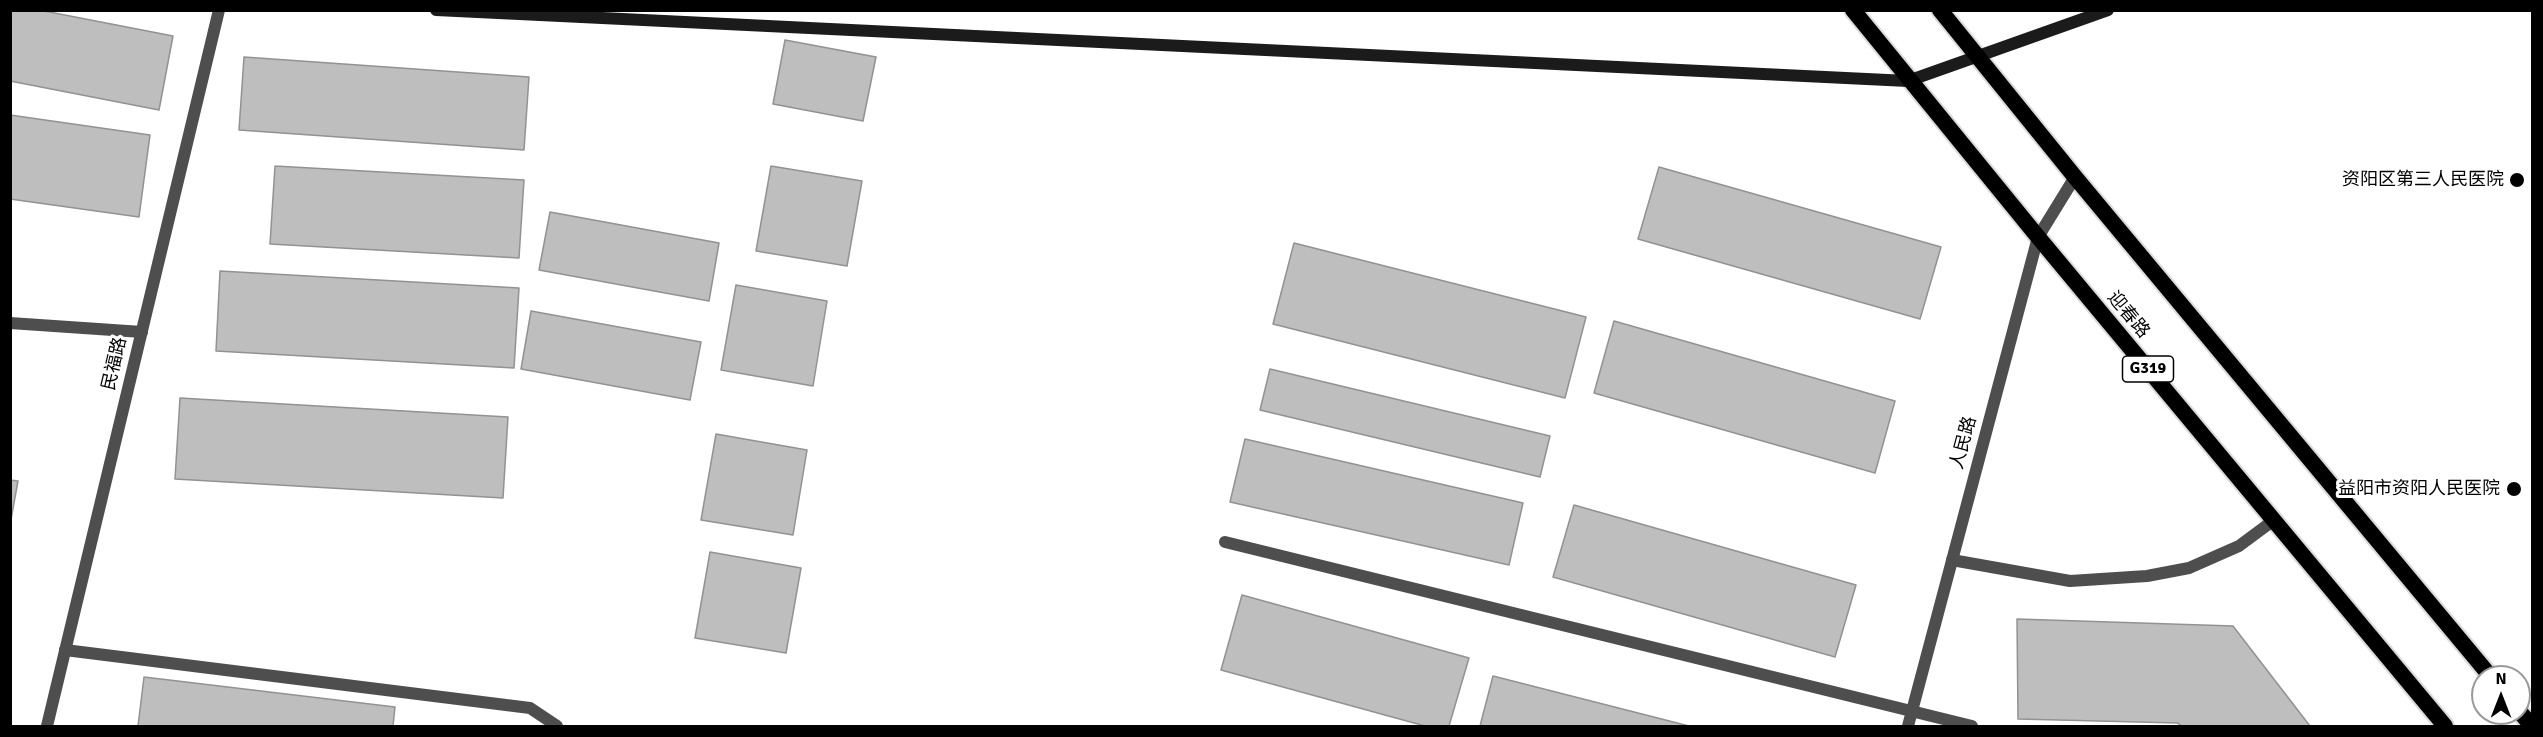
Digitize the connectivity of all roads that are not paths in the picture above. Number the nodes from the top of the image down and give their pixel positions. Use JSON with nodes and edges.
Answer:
{"nodes":[{"id":1,"x":219,"y":10,"type":"edge"},
{"id":2,"x":436,"y":10,"type":"edge"},
{"id":3,"x":1852,"y":10,"type":"edge"},
{"id":4,"x":1940,"y":10,"type":"edge"},
{"id":5,"x":2108,"y":10,"type":"edge"},
{"id":6,"x":1978,"y":58,"type":"junction"},
{"id":7,"x":1908,"y":81,"type":"junction"},
{"id":8,"x":2075,"y":177,"type":"junction"},
{"id":9,"x":2038,"y":237,"type":"junction"},
{"id":10,"x":10,"y":322,"type":"edge"},
{"id":11,"x":142,"y":332,"type":"junction"},
{"id":12,"x":2274,"y":520,"type":"junction"},
{"id":13,"x":1225,"y":542,"type":"dead end"},
{"id":14,"x":1952,"y":560,"type":"junction"},
{"id":15,"x":65,"y":650,"type":"junction"},
{"id":16,"x":2481,"y":665,"type":"edge"},
{"id":17,"x":1912,"y":712,"type":"junction"},
{"id":18,"x":47,"y":726,"type":"edge"},
{"id":19,"x":557,"y":726,"type":"edge"},
{"id":20,"x":1908,"y":726,"type":"edge"},
{"id":21,"x":1972,"y":726,"type":"edge"},
{"id":22,"x":2445,"y":726,"type":"edge"}],
"edges":[{"from":1,"to":11,"type":"street","name":"民福路"},
{"from":2,"to":7,"type":"main road"},
{"from":3,"to":7,"type":"highway","name":"迎春路","number":"G319"},
{"from":4,"to":6,"type":"highway"},
{"from":5,"to":6,"type":"main road"},
{"from":6,"to":7,"type":"main road"},
{"from":6,"to":8,"type":"highway"},
{"from":7,"to":9,"type":"highway","name":"迎春路","number":"G319"},
{"from":8,"to":9,"type":"street","name":"人民路"},
{"from":8,"to":16,"type":"highway"},
{"from":9,"to":12,"type":"highway","name":"迎春路","number":"G319"},
{"from":9,"to":14,"type":"street","name":"人民路"},
{"from":10,"to":11,"type":"street"},
{"from":11,"to":15,"type":"street","name":"民福路"},
{"from":12,"to":14,"type":"street"},
{"from":12,"to":22,"type":"highway","name":"迎春路","number":"G319"},
{"from":13,"to":17,"type":"street"},
{"from":14,"to":17,"type":"street","name":"人民路"},
{"from":15,"to":18,"type":"street","name":"民福路"},
{"from":15,"to":19,"type":"street"},
{"from":17,"to":20,"type":"street","name":"人民路"},
{"from":17,"to":21,"type":"street"}]}
